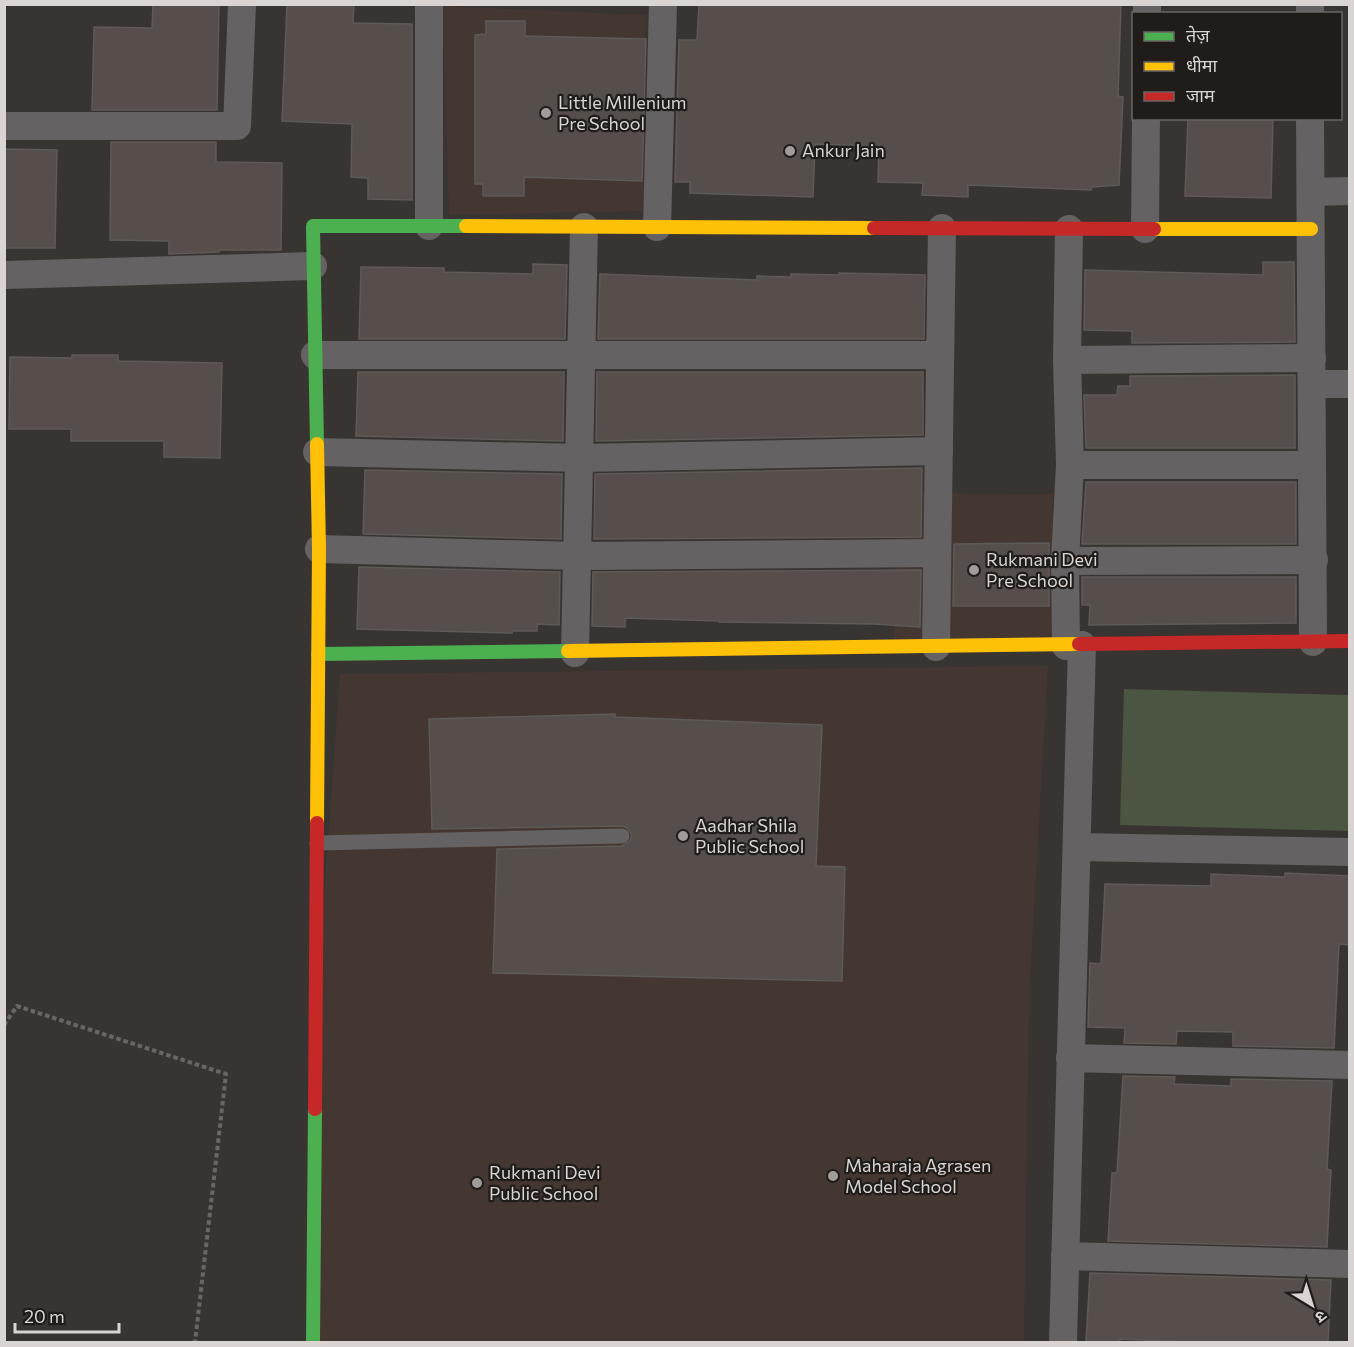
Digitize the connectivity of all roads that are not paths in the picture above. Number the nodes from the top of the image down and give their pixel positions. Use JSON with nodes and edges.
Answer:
{"nodes":[{"id":1,"x":242,"y":4,"type":"edge"},
{"id":2,"x":429,"y":4,"type":"edge"},
{"id":3,"x":663,"y":4,"type":"edge"},
{"id":4,"x":1146,"y":120,"type":"edge"},
{"id":5,"x":1311,"y":120,"type":"edge"},
{"id":6,"x":4,"y":126,"type":"edge"},
{"id":7,"x":1350,"y":191,"type":"edge"},
{"id":8,"x":1311,"y":192,"type":"junction"},
{"id":9,"x":429,"y":226,"type":"junction"},
{"id":10,"x":584,"y":227,"type":"junction"},
{"id":11,"x":657,"y":227,"type":"junction"},
{"id":12,"x":942,"y":228,"type":"junction"},
{"id":13,"x":1069,"y":229,"type":"junction"},
{"id":14,"x":1145,"y":229,"type":"junction"},
{"id":15,"x":1311,"y":230,"type":"junction"},
{"id":16,"x":314,"y":266,"type":"junction"},
{"id":17,"x":4,"y":275,"type":"edge"},
{"id":18,"x":315,"y":355,"type":"junction"},
{"id":19,"x":940,"y":355,"type":"junction"},
{"id":20,"x":582,"y":356,"type":"junction"},
{"id":21,"x":1067,"y":360,"type":"junction"},
{"id":22,"x":1312,"y":371,"type":"junction"},
{"id":23,"x":1350,"y":384,"type":"edge"},
{"id":24,"x":939,"y":451,"type":"junction"},
{"id":25,"x":317,"y":452,"type":"junction"},
{"id":26,"x":580,"y":458,"type":"junction"},
{"id":27,"x":1070,"y":465,"type":"junction"},
{"id":28,"x":1312,"y":465,"type":"junction"},
{"id":29,"x":319,"y":549,"type":"junction"},
{"id":30,"x":937,"y":553,"type":"junction"},
{"id":31,"x":577,"y":556,"type":"junction"},
{"id":32,"x":1314,"y":560,"type":"junction"},
{"id":33,"x":1065,"y":561,"type":"junction"},
{"id":34,"x":1350,"y":641,"type":"edge"},
{"id":35,"x":1313,"y":642,"type":"junction"},
{"id":36,"x":1074,"y":646,"type":"junction"},
{"id":37,"x":936,"y":647,"type":"junction"},
{"id":38,"x":575,"y":652,"type":"junction"},
{"id":39,"x":318,"y":654,"type":"junction"},
{"id":40,"x":622,"y":836,"type":"dead end"},
{"id":41,"x":317,"y":843,"type":"junction"},
{"id":42,"x":1077,"y":847,"type":"junction"},
{"id":43,"x":1350,"y":852,"type":"edge"},
{"id":44,"x":1070,"y":1058,"type":"junction"},
{"id":45,"x":1350,"y":1065,"type":"edge"},
{"id":46,"x":1065,"y":1256,"type":"junction"},
{"id":47,"x":1350,"y":1264,"type":"edge"},
{"id":48,"x":313,"y":1342,"type":"edge"},
{"id":49,"x":1063,"y":1342,"type":"edge"}],
"edges":[{"from":1,"to":6,"type":"street"},
{"from":2,"to":9,"type":"street"},
{"from":3,"to":11,"type":"street"},
{"from":4,"to":14,"type":"street"},
{"from":5,"to":8,"type":"street"},
{"from":7,"to":8,"type":"street"},
{"from":8,"to":15,"type":"street"},
{"from":9,"to":10,"type":"street"},
{"from":9,"to":16,"type":"street"},
{"from":10,"to":11,"type":"street"},
{"from":10,"to":20,"type":"street"},
{"from":11,"to":12,"type":"street"},
{"from":12,"to":13,"type":"street"},
{"from":12,"to":19,"type":"street"},
{"from":13,"to":14,"type":"street"},
{"from":13,"to":21,"type":"street"},
{"from":14,"to":15,"type":"street"},
{"from":15,"to":22,"type":"street"},
{"from":16,"to":17,"type":"street"},
{"from":16,"to":18,"type":"street"},
{"from":18,"to":20,"type":"street"},
{"from":18,"to":25,"type":"street"},
{"from":19,"to":20,"type":"street"},
{"from":19,"to":24,"type":"street"},
{"from":20,"to":26,"type":"street"},
{"from":21,"to":22,"type":"street"},
{"from":21,"to":27,"type":"street"},
{"from":22,"to":23,"type":"street"},
{"from":22,"to":28,"type":"street"},
{"from":24,"to":26,"type":"street"},
{"from":24,"to":30,"type":"street"},
{"from":25,"to":26,"type":"street"},
{"from":25,"to":29,"type":"street"},
{"from":26,"to":31,"type":"street"},
{"from":27,"to":28,"type":"street"},
{"from":27,"to":33,"type":"street"},
{"from":28,"to":32,"type":"street"},
{"from":29,"to":31,"type":"street"},
{"from":29,"to":39,"type":"street"},
{"from":30,"to":31,"type":"street"},
{"from":30,"to":37,"type":"street"},
{"from":31,"to":38,"type":"street"},
{"from":32,"to":33,"type":"street"},
{"from":32,"to":35,"type":"street"},
{"from":33,"to":36,"type":"street"},
{"from":34,"to":35,"type":"street"},
{"from":35,"to":36,"type":"street"},
{"from":36,"to":37,"type":"street"},
{"from":36,"to":42,"type":"street"},
{"from":37,"to":38,"type":"street"},
{"from":38,"to":39,"type":"street"},
{"from":39,"to":41,"type":"street"},
{"from":40,"to":41,"type":"lane"},
{"from":41,"to":48,"type":"street"},
{"from":42,"to":43,"type":"street"},
{"from":42,"to":44,"type":"street"},
{"from":44,"to":45,"type":"street"},
{"from":44,"to":46,"type":"street"},
{"from":46,"to":47,"type":"street"},
{"from":46,"to":49,"type":"street"}]}
